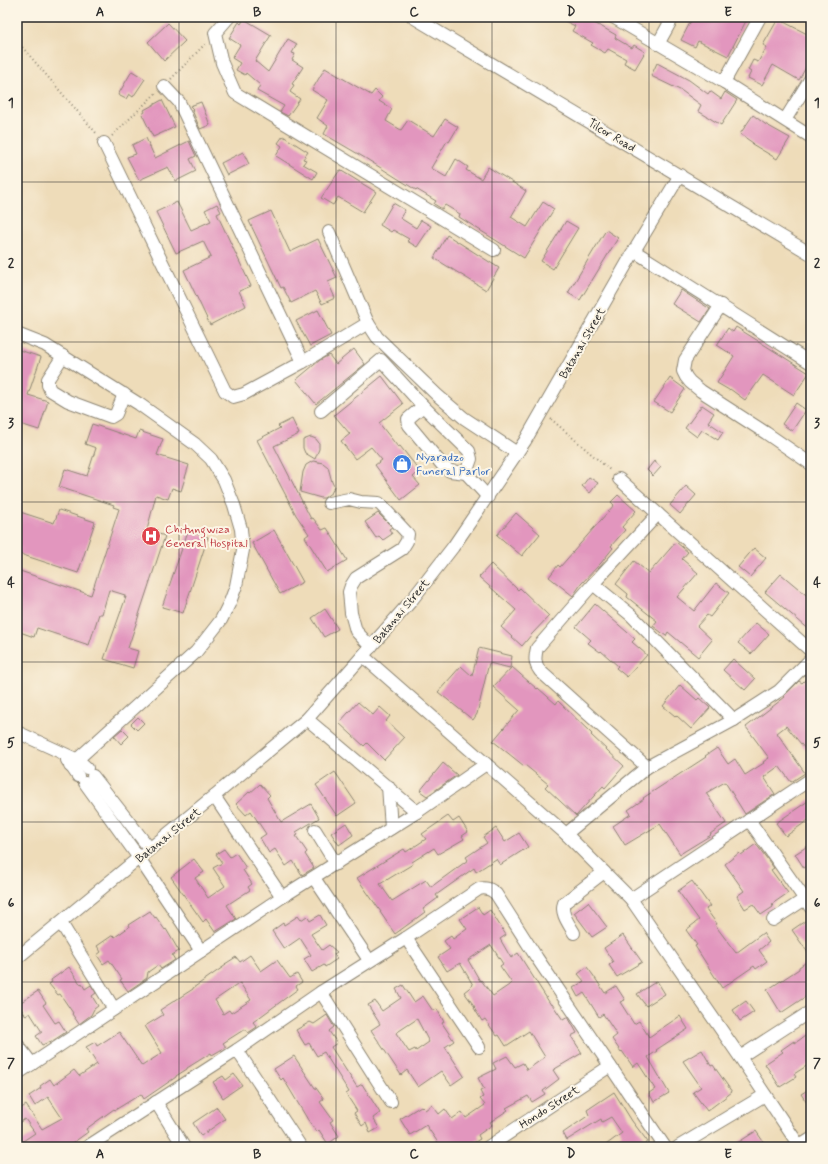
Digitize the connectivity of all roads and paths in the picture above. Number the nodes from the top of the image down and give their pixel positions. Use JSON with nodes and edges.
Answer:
{"nodes":[{"id":1,"x":230,"y":17,"type":"edge"},
{"id":2,"x":413,"y":17,"type":"edge"},
{"id":3,"x":613,"y":17,"type":"edge"},
{"id":4,"x":673,"y":17,"type":"edge"},
{"id":5,"x":760,"y":17,"type":"edge"},
{"id":6,"x":17,"y":41,"type":"edge"},
{"id":7,"x":658,"y":44,"type":"junction"},
{"id":8,"x":811,"y":78,"type":"edge"},
{"id":9,"x":724,"y":82,"type":"junction"},
{"id":10,"x":164,"y":86,"type":"dead end"},
{"id":11,"x":784,"y":120,"type":"junction"},
{"id":12,"x":811,"y":136,"type":"edge"},
{"id":13,"x":104,"y":143,"type":"joint"},
{"id":14,"x":680,"y":175,"type":"junction"},
{"id":15,"x":329,"y":232,"type":"dead end"},
{"id":16,"x":494,"y":250,"type":"dead end"},
{"id":17,"x":634,"y":251,"type":"junction"},
{"id":18,"x":811,"y":254,"type":"edge"},
{"id":19,"x":721,"y":305,"type":"junction"},
{"id":20,"x":368,"y":323,"type":"junction"},
{"id":21,"x":17,"y":334,"type":"edge"},
{"id":22,"x":63,"y":356,"type":"junction"},
{"id":23,"x":303,"y":362,"type":"junction"},
{"id":24,"x":811,"y":363,"type":"edge"},
{"id":25,"x":124,"y":394,"type":"junction"},
{"id":26,"x":423,"y":406,"type":"junction"},
{"id":27,"x":321,"y":411,"type":"dead end"},
{"id":28,"x":542,"y":412,"type":"junction"},
{"id":29,"x":517,"y":453,"type":"junction"},
{"id":30,"x":811,"y":464,"type":"edge"},
{"id":31,"x":466,"y":472,"type":"junction"},
{"id":32,"x":619,"y":479,"type":"joint"},
{"id":33,"x":488,"y":497,"type":"junction"},
{"id":34,"x":329,"y":503,"type":"dead end"},
{"id":35,"x":658,"y":514,"type":"junction"},
{"id":36,"x":593,"y":584,"type":"junction"},
{"id":37,"x":811,"y":651,"type":"edge"},
{"id":38,"x":367,"y":652,"type":"junction"},
{"id":39,"x":811,"y":659,"type":"edge"},
{"id":40,"x":307,"y":719,"type":"junction"},
{"id":41,"x":734,"y":720,"type":"junction"},
{"id":42,"x":17,"y":732,"type":"edge"},
{"id":43,"x":486,"y":764,"type":"junction"},
{"id":44,"x":647,"y":766,"type":"junction"},
{"id":45,"x":82,"y":772,"type":"junction"},
{"id":46,"x":811,"y":779,"type":"edge"},
{"id":47,"x":388,"y":786,"type":"junction"},
{"id":48,"x":214,"y":796,"type":"junction"},
{"id":49,"x":417,"y":812,"type":"junction"},
{"id":50,"x":749,"y":820,"type":"junction"},
{"id":51,"x":391,"y":828,"type":"junction"},
{"id":52,"x":315,"y":830,"type":"dead end"},
{"id":53,"x":566,"y":834,"type":"junction"},
{"id":54,"x":150,"y":849,"type":"junction"},
{"id":55,"x":139,"y":858,"type":"junction"},
{"id":56,"x":336,"y":864,"type":"junction"},
{"id":57,"x":604,"y":872,"type":"junction"},
{"id":58,"x":314,"y":878,"type":"junction"},
{"id":59,"x":282,"y":897,"type":"junction"},
{"id":60,"x":631,"y":899,"type":"junction"},
{"id":61,"x":808,"y":903,"type":"edge"},
{"id":62,"x":773,"y":920,"type":"dead end"},
{"id":63,"x":61,"y":923,"type":"junction"},
{"id":64,"x":574,"y":933,"type":"dead end"},
{"id":65,"x":406,"y":938,"type":"junction"},
{"id":66,"x":201,"y":952,"type":"junction"},
{"id":67,"x":17,"y":958,"type":"edge"},
{"id":68,"x":369,"y":960,"type":"junction"},
{"id":69,"x":321,"y":992,"type":"junction"},
{"id":70,"x":114,"y":1009,"type":"junction"},
{"id":71,"x":811,"y":1011,"type":"edge"},
{"id":72,"x":17,"y":1044,"type":"edge"},
{"id":73,"x":478,"y":1046,"type":"dead end"},
{"id":74,"x":237,"y":1050,"type":"junction"},
{"id":75,"x":740,"y":1057,"type":"junction"},
{"id":76,"x":32,"y":1064,"type":"junction"},
{"id":77,"x":610,"y":1066,"type":"junction"},
{"id":78,"x":17,"y":1074,"type":"edge"},
{"id":79,"x":764,"y":1095,"type":"junction"},
{"id":80,"x":156,"y":1102,"type":"junction"},
{"id":81,"x":391,"y":1102,"type":"dead end"},
{"id":82,"x":811,"y":1139,"type":"edge"},
{"id":83,"x":88,"y":1147,"type":"edge"},
{"id":84,"x":184,"y":1147,"type":"edge"},
{"id":85,"x":301,"y":1147,"type":"edge"},
{"id":86,"x":488,"y":1147,"type":"edge"},
{"id":87,"x":666,"y":1147,"type":"edge"},
{"id":88,"x":678,"y":1147,"type":"edge"},
{"id":89,"x":800,"y":1147,"type":"edge"}],
"edges":[{"from":1,"to":16,"type":"street"},
{"from":2,"to":14,"type":"street","name":"Tilcor Road"},
{"from":3,"to":7,"type":"street"},
{"from":4,"to":7,"type":"street"},
{"from":5,"to":9,"type":"street"},
{"from":6,"to":13,"type":"path"},
{"from":7,"to":9,"type":"street"},
{"from":8,"to":11,"type":"street"},
{"from":9,"to":11,"type":"street"},
{"from":10,"to":23,"type":"street"},
{"from":11,"to":12,"type":"street"},
{"from":13,"to":23,"type":"street"},
{"from":14,"to":17,"type":"street","name":"Batanai Street"},
{"from":14,"to":18,"type":"street","name":"Tilcor Road"},
{"from":15,"to":20,"type":"street"},
{"from":17,"to":19,"type":"street"},
{"from":17,"to":28,"type":"street","name":"Batanai Street"},
{"from":19,"to":24,"type":"street"},
{"from":19,"to":30,"type":"street"},
{"from":20,"to":23,"type":"street"},
{"from":20,"to":29,"type":"street"},
{"from":21,"to":22,"type":"street"},
{"from":22,"to":25,"type":"street"},
{"from":22,"to":25,"type":"street"},
{"from":25,"to":45,"type":"street"},
{"from":26,"to":27,"type":"street"},
{"from":26,"to":31,"type":"street"},
{"from":26,"to":31,"type":"street"},
{"from":28,"to":29,"type":"street","name":"Batanai Street"},
{"from":28,"to":32,"type":"path"},
{"from":29,"to":33,"type":"street","name":"Batanai Street"},
{"from":31,"to":33,"type":"street"},
{"from":32,"to":35,"type":"street"},
{"from":33,"to":38,"type":"street","name":"Batanai Street"},
{"from":34,"to":38,"type":"street"},
{"from":35,"to":36,"type":"street"},
{"from":35,"to":37,"type":"street"},
{"from":36,"to":41,"type":"street"},
{"from":36,"to":44,"type":"street"},
{"from":38,"to":40,"type":"street","name":"Batanai Street"},
{"from":38,"to":43,"type":"street"},
{"from":39,"to":41,"type":"street"},
{"from":40,"to":47,"type":"street"},
{"from":40,"to":48,"type":"street","name":"Batanai Street"},
{"from":41,"to":44,"type":"street"},
{"from":42,"to":45,"type":"street"},
{"from":43,"to":49,"type":"street"},
{"from":43,"to":53,"type":"street"},
{"from":44,"to":53,"type":"street"},
{"from":45,"to":54,"type":"street"},
{"from":45,"to":55,"type":"street"},
{"from":46,"to":50,"type":"street"},
{"from":47,"to":49,"type":"street"},
{"from":47,"to":51,"type":"street"},
{"from":48,"to":54,"type":"street","name":"Batanai Street"},
{"from":48,"to":59,"type":"street"},
{"from":49,"to":51,"type":"street"},
{"from":50,"to":60,"type":"street"},
{"from":50,"to":61,"type":"street"},
{"from":51,"to":56,"type":"street"},
{"from":52,"to":56,"type":"street"},
{"from":53,"to":57,"type":"street"},
{"from":54,"to":55,"type":"street","name":"Batanai Street"},
{"from":55,"to":63,"type":"street","name":"Batanai Street"},
{"from":55,"to":66,"type":"street"},
{"from":56,"to":58,"type":"street"},
{"from":57,"to":60,"type":"street"},
{"from":57,"to":64,"type":"street"},
{"from":58,"to":59,"type":"street"},
{"from":58,"to":68,"type":"street"},
{"from":59,"to":66,"type":"street"},
{"from":60,"to":75,"type":"street"},
{"from":61,"to":62,"type":"street"},
{"from":63,"to":67,"type":"street","name":"Batanai Street"},
{"from":63,"to":70,"type":"street"},
{"from":65,"to":68,"type":"street"},
{"from":65,"to":73,"type":"street"},
{"from":65,"to":77,"type":"street"},
{"from":66,"to":70,"type":"street"},
{"from":68,"to":69,"type":"street"},
{"from":69,"to":74,"type":"street"},
{"from":69,"to":81,"type":"street"},
{"from":70,"to":76,"type":"street"},
{"from":71,"to":75,"type":"street"},
{"from":72,"to":76,"type":"street"},
{"from":74,"to":80,"type":"street"},
{"from":74,"to":85,"type":"street"},
{"from":75,"to":79,"type":"street"},
{"from":76,"to":78,"type":"street"},
{"from":77,"to":86,"type":"street","name":"Hondo Street"},
{"from":77,"to":87,"type":"street"},
{"from":79,"to":88,"type":"street"},
{"from":79,"to":89,"type":"street"},
{"from":80,"to":83,"type":"street"},
{"from":80,"to":84,"type":"street"},
{"from":82,"to":89,"type":"street"}]}
